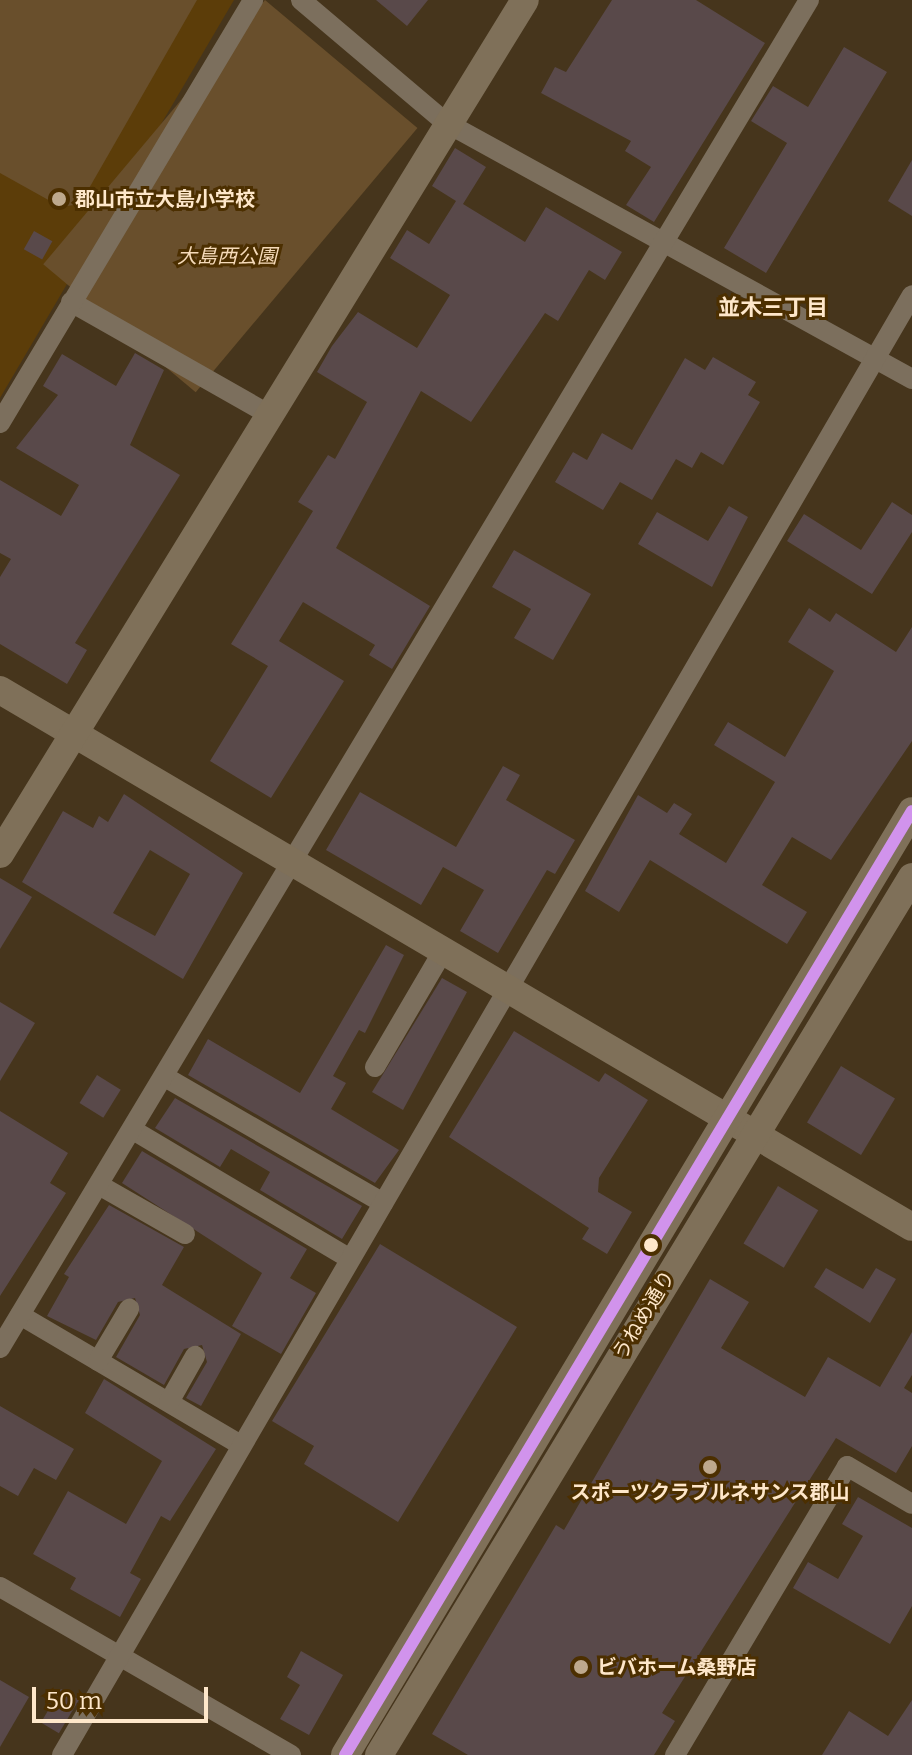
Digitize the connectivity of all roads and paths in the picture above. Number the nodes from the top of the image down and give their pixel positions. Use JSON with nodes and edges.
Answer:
{"nodes":[{"id":1,"x":253,"y":0,"type":"edge"},
{"id":2,"x":301,"y":0,"type":"edge"},
{"id":3,"x":525,"y":0,"type":"edge"},
{"id":4,"x":809,"y":0,"type":"edge"},
{"id":5,"x":445,"y":122,"type":"junction"},
{"id":6,"x":661,"y":242,"type":"junction"},
{"id":7,"x":912,"y":295,"type":"edge"},
{"id":8,"x":71,"y":302,"type":"junction"},
{"id":9,"x":875,"y":358,"type":"junction"},
{"id":10,"x":912,"y":379,"type":"edge"},
{"id":11,"x":268,"y":414,"type":"junction"},
{"id":12,"x":0,"y":423,"type":"edge"},
{"id":13,"x":0,"y":690,"type":"edge"},
{"id":14,"x":74,"y":732,"type":"junction"},
{"id":15,"x":912,"y":811,"type":"edge"},
{"id":16,"x":0,"y":854,"type":"edge"},
{"id":17,"x":293,"y":866,"type":"junction"},
{"id":18,"x":912,"y":877,"type":"edge"},
{"id":19,"x":443,"y":951,"type":"junction"},
{"id":20,"x":508,"y":988,"type":"junction"},
{"id":21,"x":375,"y":1067,"type":"dead end"},
{"id":22,"x":165,"y":1077,"type":"junction"},
{"id":23,"x":723,"y":1118,"type":"junction"},
{"id":24,"x":133,"y":1130,"type":"junction"},
{"id":25,"x":753,"y":1134,"type":"junction"},
{"id":26,"x":99,"y":1185,"type":"junction"},
{"id":27,"x":383,"y":1203,"type":"junction"},
{"id":28,"x":912,"y":1227,"type":"edge"},
{"id":29,"x":185,"y":1234,"type":"dead end"},
{"id":30,"x":350,"y":1259,"type":"junction"},
{"id":31,"x":129,"y":1309,"type":"dead end"},
{"id":32,"x":20,"y":1315,"type":"junction"},
{"id":33,"x":0,"y":1348,"type":"edge"},
{"id":34,"x":195,"y":1356,"type":"dead end"},
{"id":35,"x":98,"y":1361,"type":"junction"},
{"id":36,"x":169,"y":1402,"type":"junction"},
{"id":37,"x":241,"y":1445,"type":"junction"},
{"id":38,"x":912,"y":1504,"type":"edge"},
{"id":39,"x":0,"y":1587,"type":"edge"},
{"id":40,"x":116,"y":1658,"type":"junction"},
{"id":41,"x":62,"y":1755,"type":"edge"},
{"id":42,"x":291,"y":1755,"type":"edge"},
{"id":43,"x":345,"y":1755,"type":"edge"},
{"id":44,"x":379,"y":1755,"type":"edge"},
{"id":45,"x":675,"y":1755,"type":"edge"}],
"edges":[{"from":1,"to":8,"type":"street"},
{"from":2,"to":5,"type":"street"},
{"from":3,"to":5,"type":"street"},
{"from":4,"to":6,"type":"street"},
{"from":5,"to":6,"type":"street"},
{"from":5,"to":11,"type":"street"},
{"from":6,"to":9,"type":"street"},
{"from":6,"to":17,"type":"street"},
{"from":7,"to":9,"type":"street"},
{"from":8,"to":11,"type":"street"},
{"from":8,"to":12,"type":"street"},
{"from":9,"to":10,"type":"street"},
{"from":9,"to":20,"type":"street"},
{"from":11,"to":14,"type":"street"},
{"from":13,"to":14,"type":"street"},
{"from":14,"to":16,"type":"street"},
{"from":14,"to":17,"type":"street"},
{"from":15,"to":23,"type":"street","name":"うねめ通り"},
{"from":17,"to":19,"type":"street"},
{"from":17,"to":22,"type":"street"},
{"from":18,"to":25,"type":"street","name":"うねめ通り"},
{"from":19,"to":20,"type":"street"},
{"from":19,"to":21,"type":"street"},
{"from":20,"to":23,"type":"street"},
{"from":20,"to":27,"type":"street"},
{"from":22,"to":24,"type":"street"},
{"from":22,"to":27,"type":"street"},
{"from":23,"to":25,"type":"street"},
{"from":23,"to":43,"type":"street","name":"うねめ通り"},
{"from":24,"to":26,"type":"street"},
{"from":24,"to":30,"type":"street"},
{"from":25,"to":28,"type":"street"},
{"from":25,"to":44,"type":"street","name":"うねめ通り"},
{"from":26,"to":29,"type":"street"},
{"from":26,"to":32,"type":"street"},
{"from":27,"to":30,"type":"street"},
{"from":30,"to":37,"type":"street"},
{"from":31,"to":35,"type":"street"},
{"from":32,"to":33,"type":"street"},
{"from":32,"to":35,"type":"street"},
{"from":34,"to":36,"type":"street"},
{"from":35,"to":36,"type":"street"},
{"from":36,"to":37,"type":"street"},
{"from":37,"to":40,"type":"street"},
{"from":38,"to":45,"type":"street"},
{"from":39,"to":40,"type":"street"},
{"from":40,"to":41,"type":"street"},
{"from":40,"to":42,"type":"street"}]}
